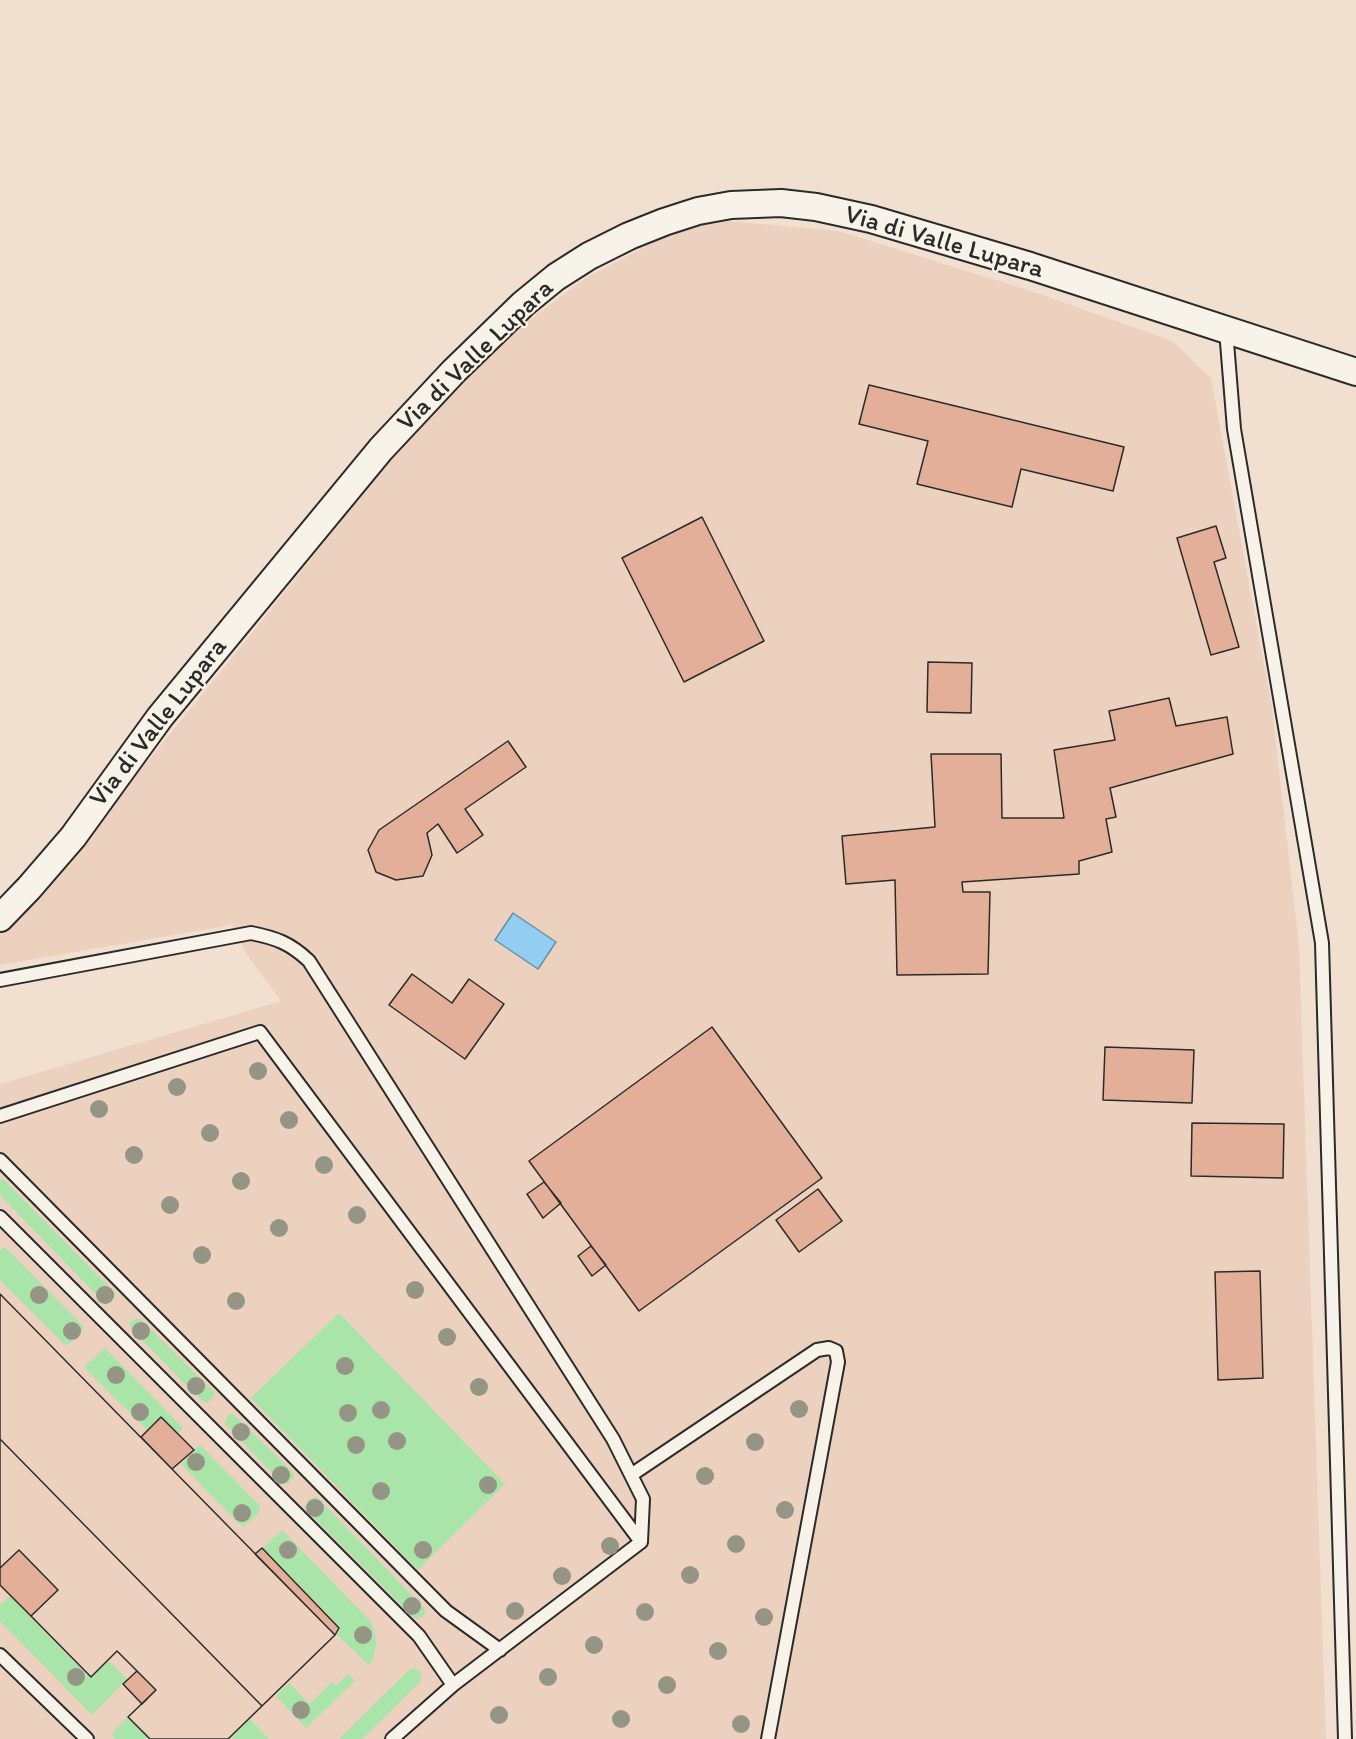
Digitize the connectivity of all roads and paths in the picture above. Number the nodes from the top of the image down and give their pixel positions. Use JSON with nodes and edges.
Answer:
{"nodes":[{"id":1,"x":1226,"y":330,"type":"junction"},
{"id":2,"x":1356,"y":372,"type":"edge"},
{"id":3,"x":0,"y":918,"type":"edge"},
{"id":4,"x":0,"y":980,"type":"edge"},
{"id":5,"x":0,"y":1116,"type":"edge"},
{"id":6,"x":0,"y":1160,"type":"edge"},
{"id":7,"x":0,"y":1217,"type":"edge"},
{"id":8,"x":631,"y":1475,"type":"junction"},
{"id":9,"x":641,"y":1542,"type":"junction"},
{"id":10,"x":500,"y":1650,"type":"junction"},
{"id":11,"x":0,"y":1656,"type":"edge"},
{"id":12,"x":453,"y":1685,"type":"junction"},
{"id":13,"x":87,"y":1739,"type":"edge"},
{"id":14,"x":392,"y":1739,"type":"edge"},
{"id":15,"x":768,"y":1739,"type":"edge"},
{"id":16,"x":1345,"y":1739,"type":"edge"}],
"edges":[{"from":1,"to":2,"type":"street","name":"Via di Valle Lupara"},
{"from":1,"to":3,"type":"street","name":"Via di Valle Lupara"},
{"from":1,"to":16,"type":"lane"},
{"from":4,"to":8,"type":"lane"},
{"from":5,"to":9,"type":"lane"},
{"from":6,"to":10,"type":"lane"},
{"from":7,"to":12,"type":"lane"},
{"from":8,"to":9,"type":"lane"},
{"from":8,"to":15,"type":"lane"},
{"from":9,"to":10,"type":"lane"},
{"from":10,"to":12,"type":"lane"},
{"from":11,"to":13,"type":"lane"},
{"from":12,"to":14,"type":"lane"}]}
